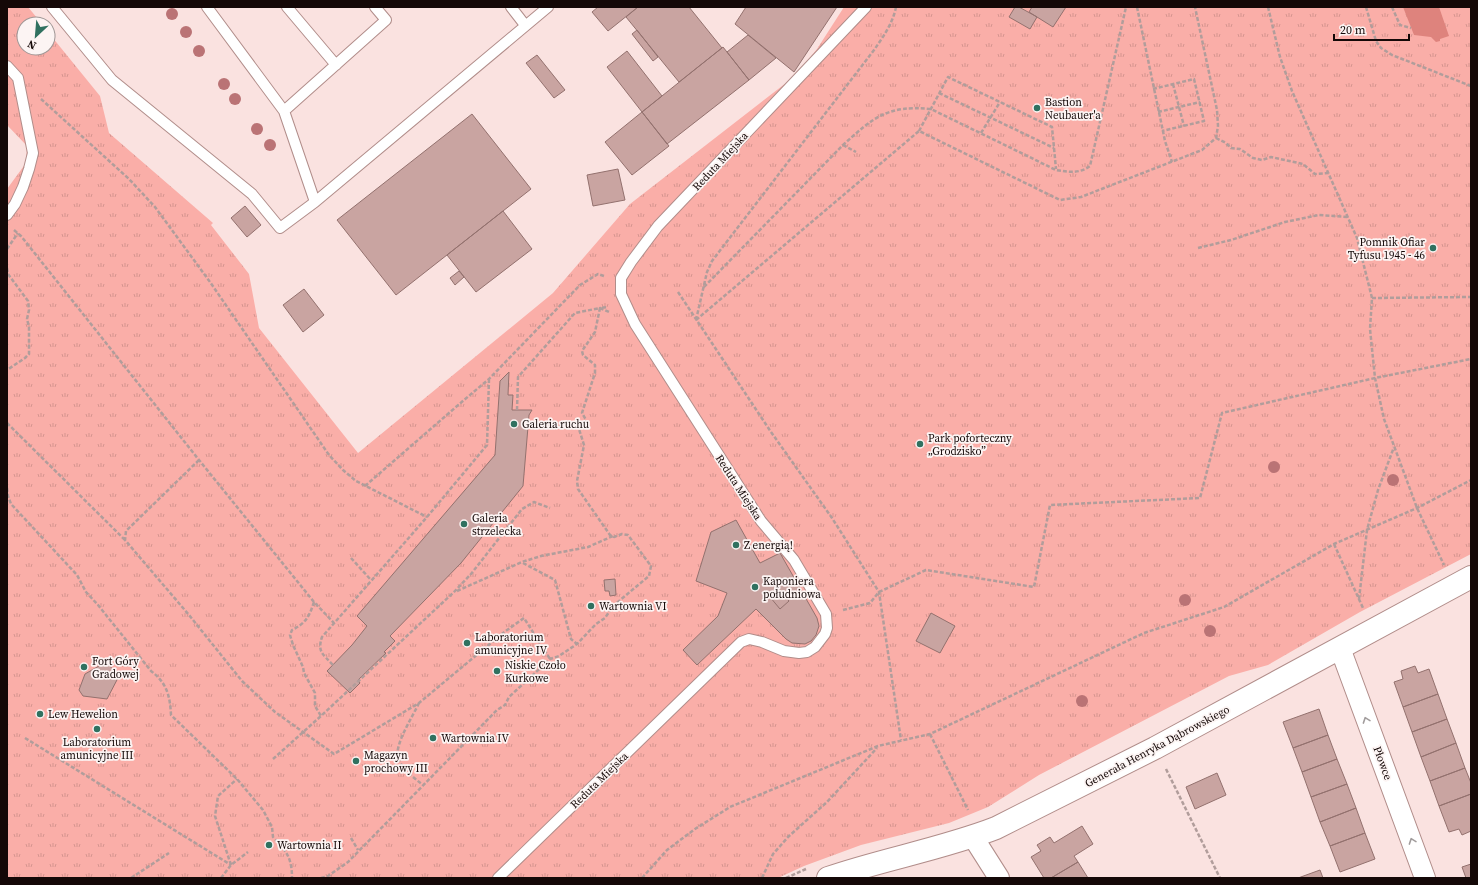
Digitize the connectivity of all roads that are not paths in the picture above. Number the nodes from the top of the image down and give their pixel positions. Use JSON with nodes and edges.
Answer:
{"nodes":[{"id":1,"x":52,"y":7,"type":"edge"},
{"id":2,"x":207,"y":7,"type":"edge"},
{"id":3,"x":287,"y":7,"type":"edge"},
{"id":4,"x":375,"y":7,"type":"edge"},
{"id":5,"x":511,"y":7,"type":"edge"},
{"id":6,"x":548,"y":7,"type":"edge"},
{"id":7,"x":866,"y":7,"type":"edge"},
{"id":8,"x":526,"y":25,"type":"junction"},
{"id":9,"x":336,"y":65,"type":"junction"},
{"id":10,"x":7,"y":66,"type":"edge"},
{"id":11,"x":284,"y":112,"type":"junction"},
{"id":12,"x":11,"y":201,"type":"edge"},
{"id":13,"x":315,"y":202,"type":"junction"},
{"id":14,"x":7,"y":214,"type":"edge"},
{"id":15,"x":1471,"y":577,"type":"edge"},
{"id":16,"x":1340,"y":648,"type":"junction"},
{"id":17,"x":973,"y":837,"type":"junction"},
{"id":18,"x":498,"y":878,"type":"edge"},
{"id":19,"x":828,"y":878,"type":"edge"},
{"id":20,"x":999,"y":878,"type":"edge"},
{"id":21,"x":1425,"y":878,"type":"edge"}],
"edges":[{"from":1,"to":13,"type":"lane"},
{"from":2,"to":11,"type":"lane"},
{"from":3,"to":9,"type":"lane"},
{"from":4,"to":9,"type":"lane"},
{"from":5,"to":8,"type":"lane"},
{"from":6,"to":8,"type":"lane"},
{"from":7,"to":18,"type":"lane","name":"Reduta Miejska"},
{"from":8,"to":13,"type":"lane"},
{"from":9,"to":11,"type":"lane"},
{"from":10,"to":12,"type":"lane"},
{"from":11,"to":13,"type":"lane"},
{"from":12,"to":14,"type":"lane"},
{"from":15,"to":16,"type":"street","name":"Generała Henryka Dąbrowskiego"},
{"from":16,"to":17,"type":"street","name":"Generała Henryka Dąbrowskiego"},
{"from":21,"to":16,"type":"street","name":"Płowce","one_way":true},
{"from":17,"to":19,"type":"street","name":"Generała Henryka Dąbrowskiego"},
{"from":17,"to":20,"type":"street"}]}
